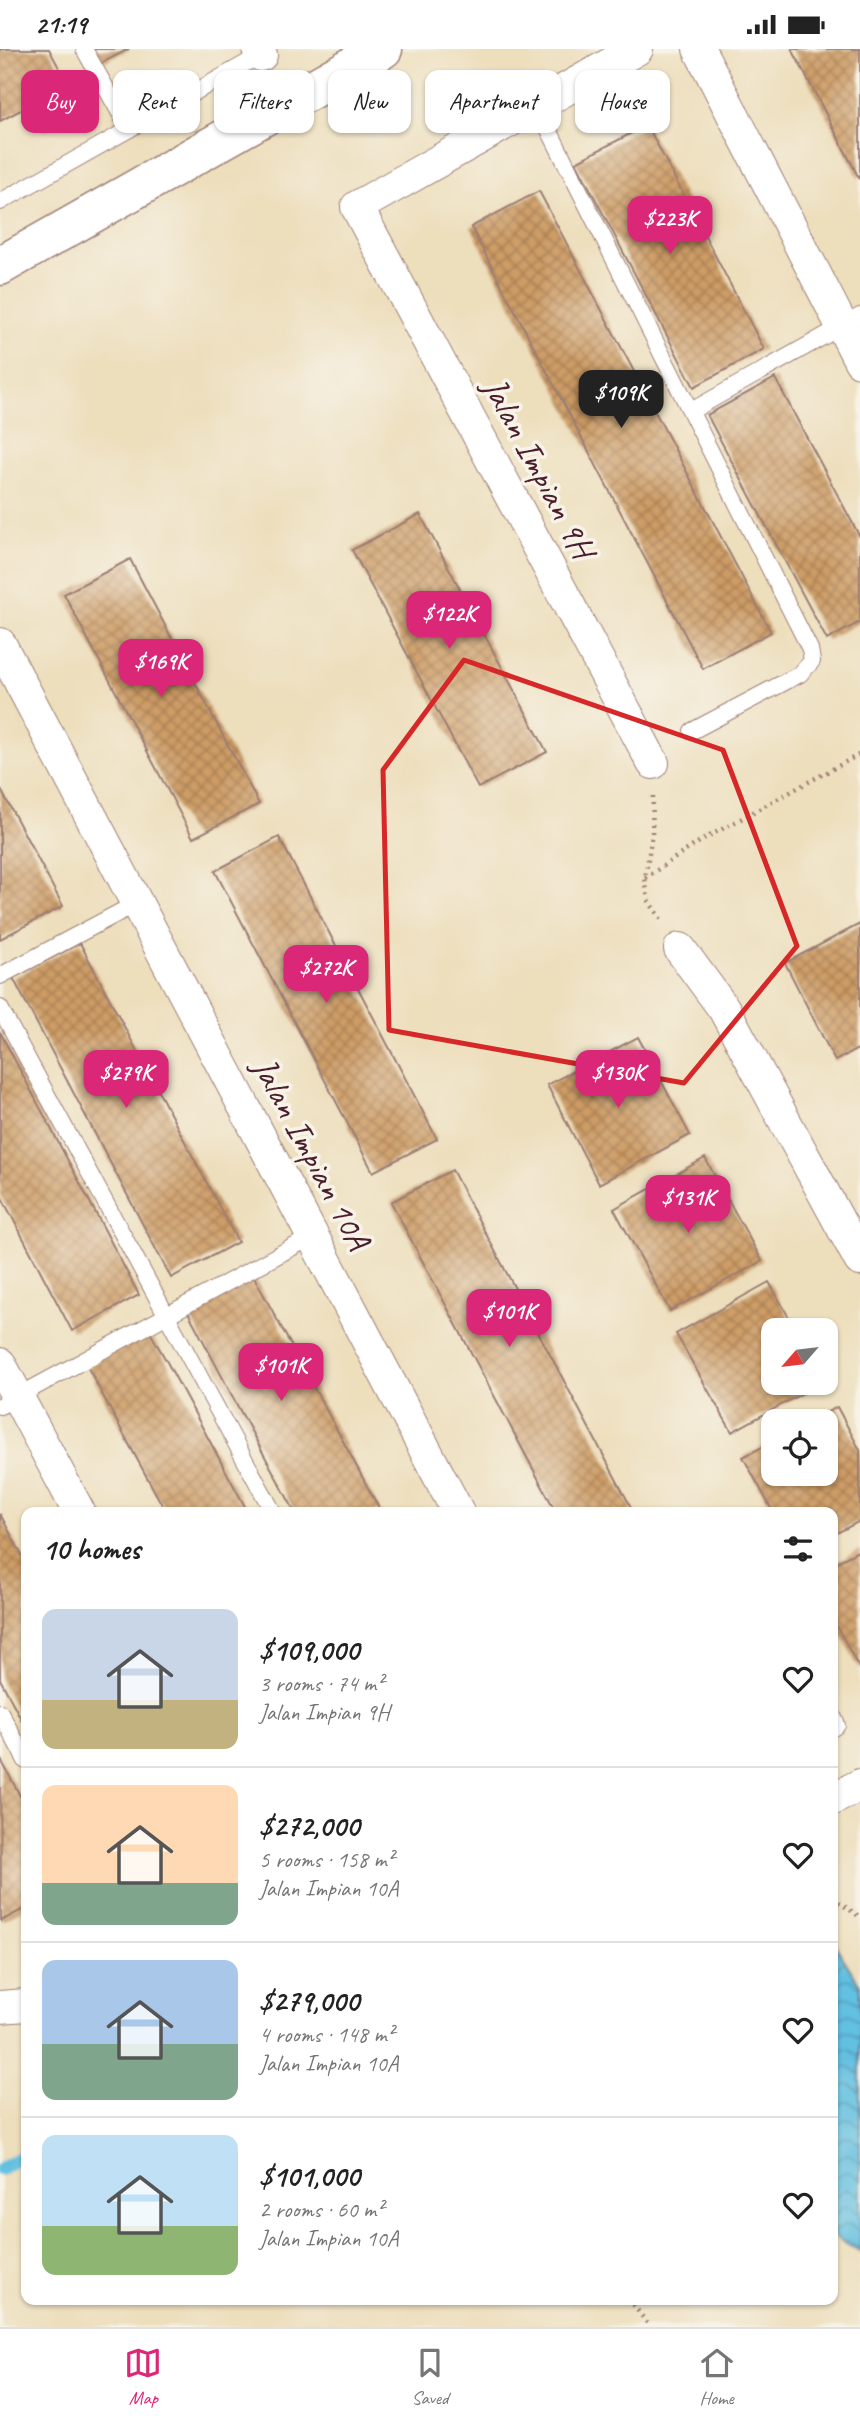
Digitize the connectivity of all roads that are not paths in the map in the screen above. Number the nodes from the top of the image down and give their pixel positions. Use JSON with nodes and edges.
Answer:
{"nodes":[{"id":1,"x":84,"y":49,"type":"edge"},
{"id":2,"x":383,"y":49,"type":"edge"},
{"id":3,"x":637,"y":49,"type":"edge"},
{"id":4,"x":699,"y":49,"type":"edge"},
{"id":5,"x":263,"y":51,"type":"edge"},
{"id":6,"x":200,"y":88,"type":"edge"},
{"id":7,"x":561,"y":92,"type":"edge"},
{"id":8,"x":113,"y":101,"type":"edge"},
{"id":9,"x":122,"y":133,"type":"edge"},
{"id":10,"x":489,"y":133,"type":"edge"},
{"id":11,"x":551,"y":133,"type":"edge"},
{"id":12,"x":0,"y":202,"type":"edge"},
{"id":13,"x":0,"y":266,"type":"edge"},
{"id":14,"x":851,"y":321,"type":"edge"},
{"id":15,"x":860,"y":361,"type":"edge"},
{"id":16,"x":691,"y":411,"type":"junction"},
{"id":17,"x":0,"y":644,"type":"edge"},
{"id":18,"x":692,"y":731,"type":"dead end"},
{"id":19,"x":653,"y":763,"type":"road end"},
{"id":20,"x":137,"y":903,"type":"junction"},
{"id":21,"x":680,"y":949,"type":"road end"},
{"id":22,"x":0,"y":976,"type":"edge"},
{"id":23,"x":0,"y":1008,"type":"edge"},
{"id":24,"x":313,"y":1236,"type":"junction"},
{"id":25,"x":860,"y":1260,"type":"edge"},
{"id":26,"x":167,"y":1315,"type":"junction"},
{"id":27,"x":0,"y":1364,"type":"edge"},
{"id":28,"x":9,"y":1401,"type":"edge"},
{"id":29,"x":76,"y":1507,"type":"edge"},
{"id":30,"x":270,"y":1507,"type":"edge"},
{"id":31,"x":455,"y":1507,"type":"edge"},
{"id":32,"x":0,"y":1712,"type":"edge"},
{"id":33,"x":21,"y":1752,"type":"edge"},
{"id":34,"x":860,"y":1785,"type":"edge"},
{"id":35,"x":838,"y":1796,"type":"edge"}],
"edges":[{"from":1,"to":8,"type":"lane"},
{"from":2,"to":13,"type":"street"},
{"from":3,"to":7,"type":"street"},
{"from":4,"to":14,"type":"street"},
{"from":5,"to":6,"type":"lane"},
{"from":9,"to":12,"type":"lane"},
{"from":10,"to":19,"type":"street","name":"Jalan Impian 9H"},
{"from":11,"to":16,"type":"lane"},
{"from":14,"to":15,"type":"street"},
{"from":14,"to":16,"type":"lane"},
{"from":16,"to":18,"type":"lane"},
{"from":17,"to":20,"type":"street","name":"Jalan Impian 10A"},
{"from":20,"to":22,"type":"lane"},
{"from":20,"to":24,"type":"street","name":"Jalan Impian 10A"},
{"from":21,"to":25,"type":"street"},
{"from":23,"to":26,"type":"lane"},
{"from":24,"to":26,"type":"lane"},
{"from":24,"to":31,"type":"street","name":"Jalan Impian 10A"},
{"from":26,"to":28,"type":"lane"},
{"from":26,"to":30,"type":"lane"},
{"from":27,"to":28,"type":"street"},
{"from":28,"to":29,"type":"street"},
{"from":32,"to":33,"type":"lane"},
{"from":34,"to":35,"type":"street"}]}
